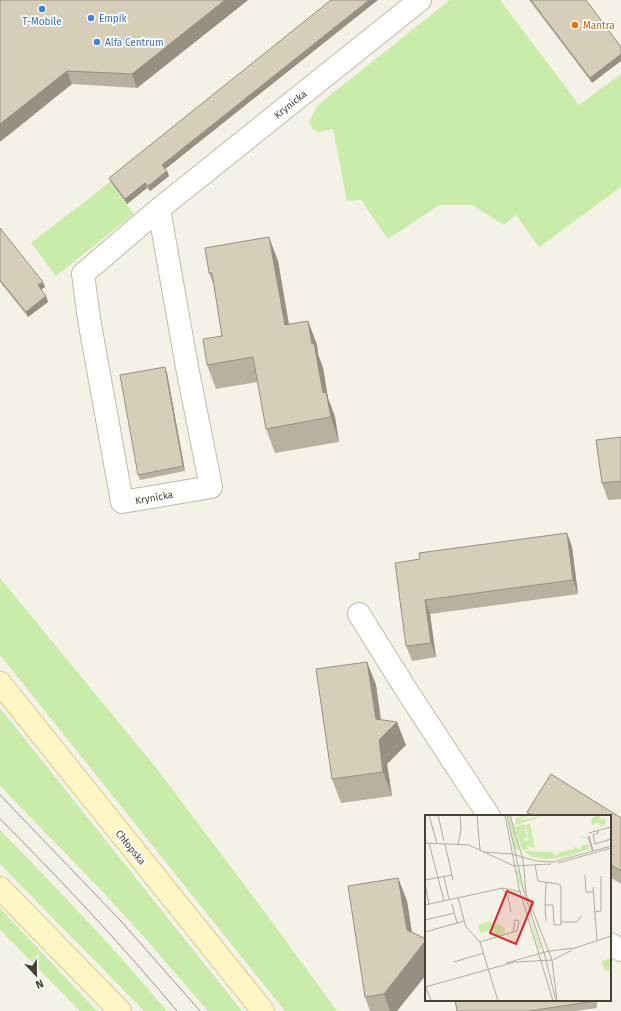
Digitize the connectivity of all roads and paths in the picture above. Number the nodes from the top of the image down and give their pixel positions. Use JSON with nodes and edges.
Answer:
{"nodes":[{"id":1,"x":420,"y":0,"type":"edge"},
{"id":2,"x":159,"y":209,"type":"junction"},
{"id":3,"x":359,"y":614,"type":"dead end"},
{"id":4,"x":0,"y":683,"type":"edge"},
{"id":5,"x":488,"y":815,"type":"edge"},
{"id":6,"x":0,"y":888,"type":"edge"},
{"id":7,"x":611,"y":945,"type":"edge"},
{"id":8,"x":621,"y":950,"type":"edge"},
{"id":9,"x":120,"y":1011,"type":"edge"},
{"id":10,"x":262,"y":1011,"type":"edge"}],
"edges":[{"from":1,"to":2,"type":"street","name":"Krynicka"},
{"from":2,"to":2,"type":"street","name":"Krynicka"},
{"from":3,"to":5,"type":"street"},
{"from":4,"to":10,"type":"main road","name":"Chłopska"},
{"from":6,"to":9,"type":"main road"},
{"from":7,"to":8,"type":"street"}]}
